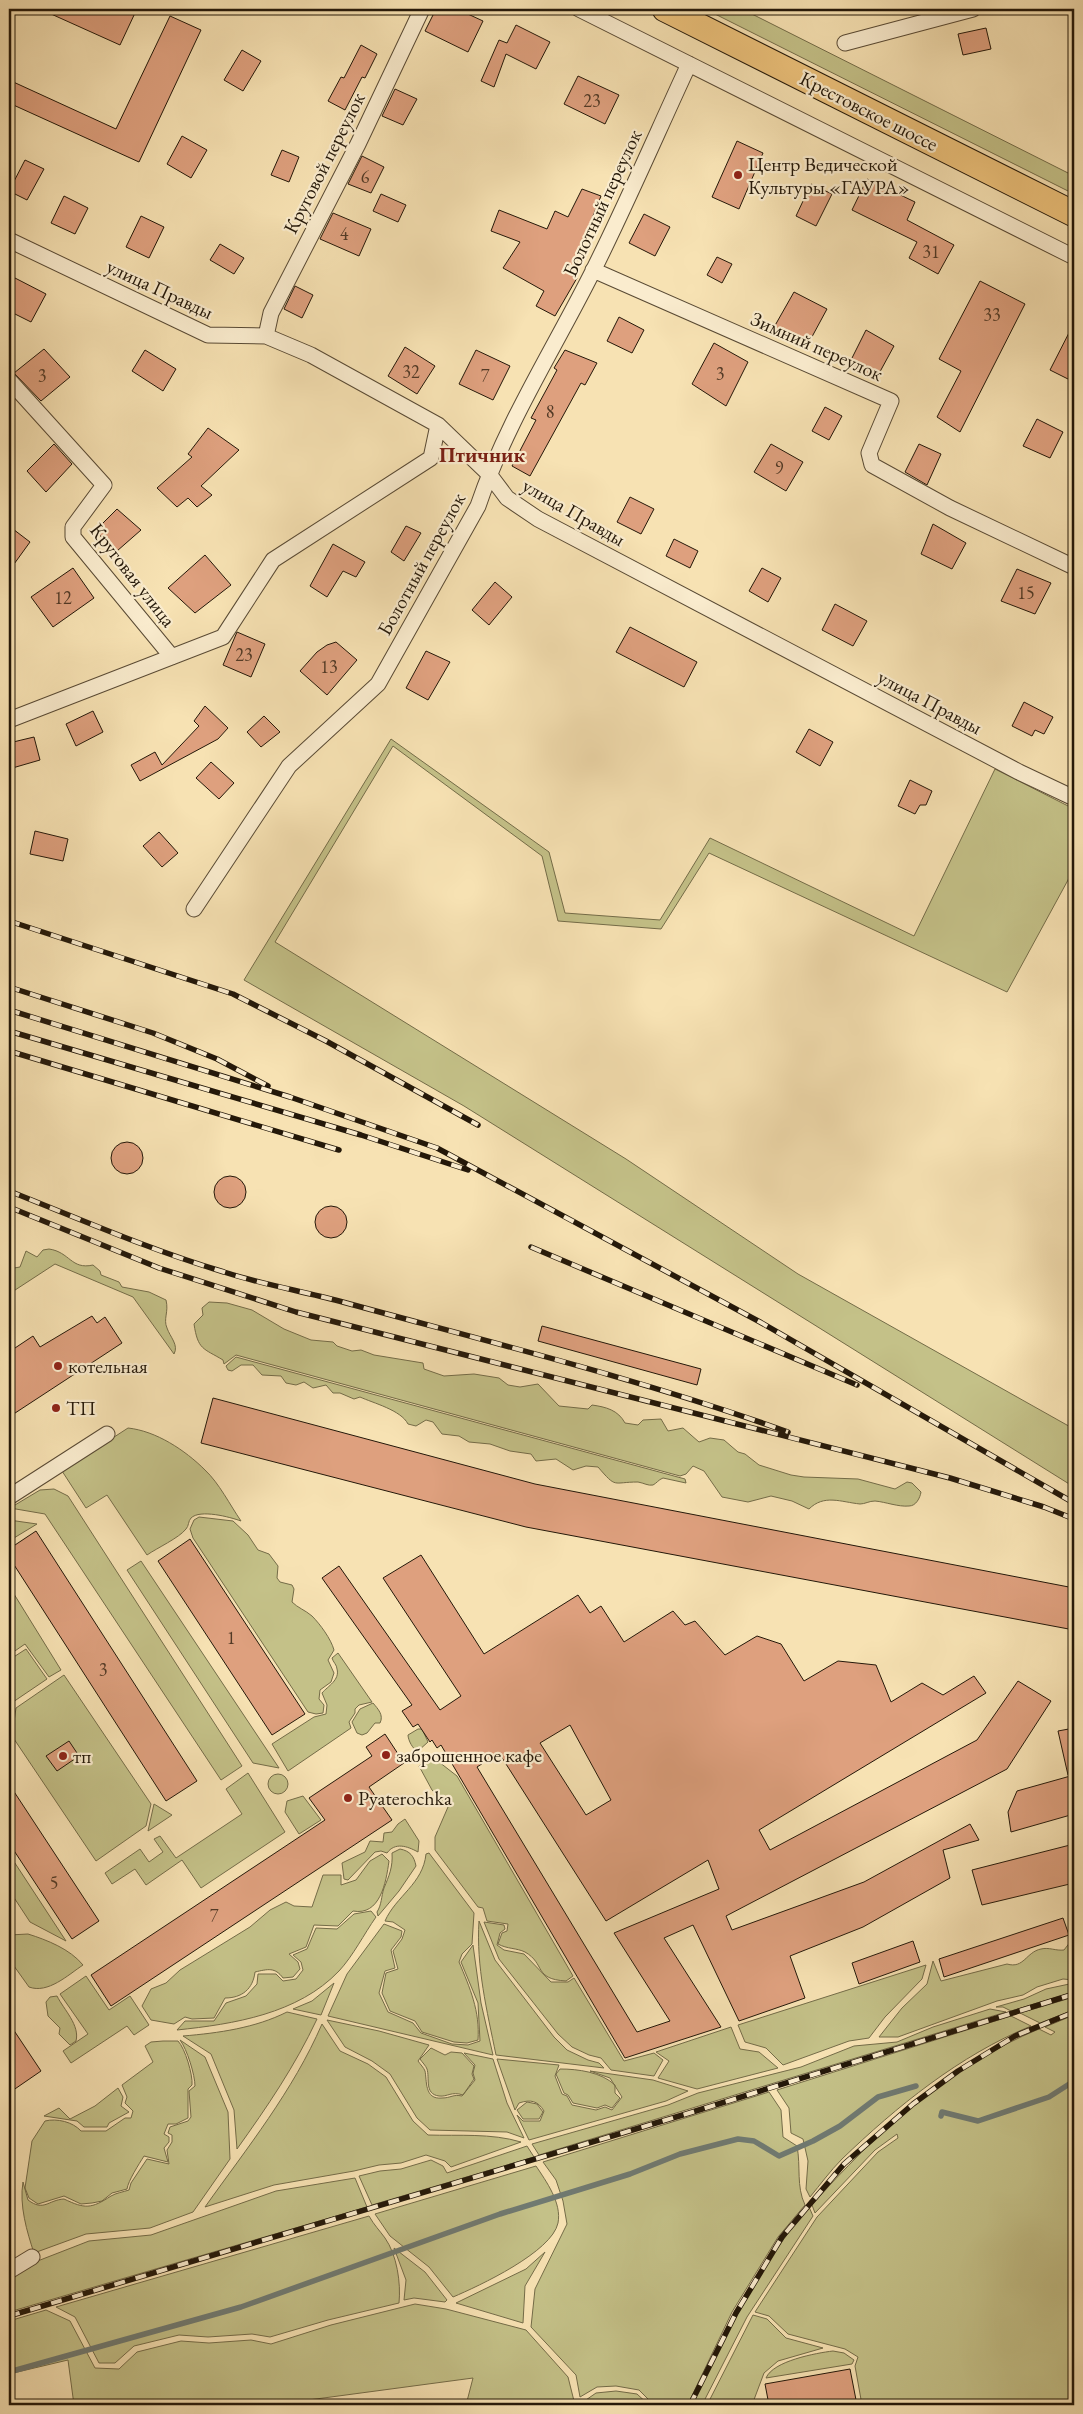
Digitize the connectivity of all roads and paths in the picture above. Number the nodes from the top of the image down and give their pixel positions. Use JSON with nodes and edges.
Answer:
{"nodes":[{"id":1,"x":422,"y":9,"type":"edge"},
{"id":2,"x":579,"y":9,"type":"edge"},
{"id":3,"x":665,"y":9,"type":"edge"},
{"id":4,"x":973,"y":9,"type":"edge"},
{"id":5,"x":845,"y":42,"type":"dead end"},
{"id":6,"x":689,"y":64,"type":"junction"},
{"id":7,"x":1074,"y":214,"type":"edge"},
{"id":8,"x":9,"y":240,"type":"edge"},
{"id":9,"x":1074,"y":258,"type":"edge"},
{"id":10,"x":593,"y":270,"type":"junction"},
{"id":11,"x":266,"y":336,"type":"junction"},
{"id":12,"x":9,"y":380,"type":"edge"},
{"id":13,"x":438,"y":425,"type":"junction"},
{"id":14,"x":489,"y":474,"type":"junction"},
{"id":15,"x":1074,"y":567,"type":"edge"},
{"id":16,"x":172,"y":658,"type":"junction"},
{"id":17,"x":9,"y":720,"type":"edge"},
{"id":18,"x":1074,"y":798,"type":"edge"},
{"id":19,"x":194,"y":909,"type":"dead end"},
{"id":20,"x":107,"y":1434,"type":"dead end"},
{"id":21,"x":9,"y":1497,"type":"edge"},
{"id":22,"x":32,"y":2257,"type":"dead end"},
{"id":23,"x":9,"y":2271,"type":"edge"}],
"edges":[{"from":1,"to":11,"type":"street","name":"Круговой переулок"},
{"from":2,"to":6,"type":"street"},
{"from":3,"to":7,"type":"main road","name":"Крестовское шоссе"},
{"from":4,"to":5,"type":"street"},
{"from":6,"to":9,"type":"street"},
{"from":6,"to":10,"type":"street","name":"Болотный переулок"},
{"from":8,"to":11,"type":"street","name":"улица Правды"},
{"from":10,"to":14,"type":"street","name":"Болотный переулок"},
{"from":10,"to":15,"type":"street","name":"Зимний переулок"},
{"from":11,"to":13,"type":"street","name":"улица Правды"},
{"from":12,"to":16,"type":"street","name":"Круговая улица"},
{"from":13,"to":14,"type":"street","name":"улица Правды"},
{"from":13,"to":16,"type":"street"},
{"from":14,"to":18,"type":"street","name":"улица Правды"},
{"from":14,"to":19,"type":"street","name":"Болотный переулок"},
{"from":16,"to":17,"type":"street"},
{"from":20,"to":21,"type":"street"},
{"from":22,"to":23,"type":"street"}]}
